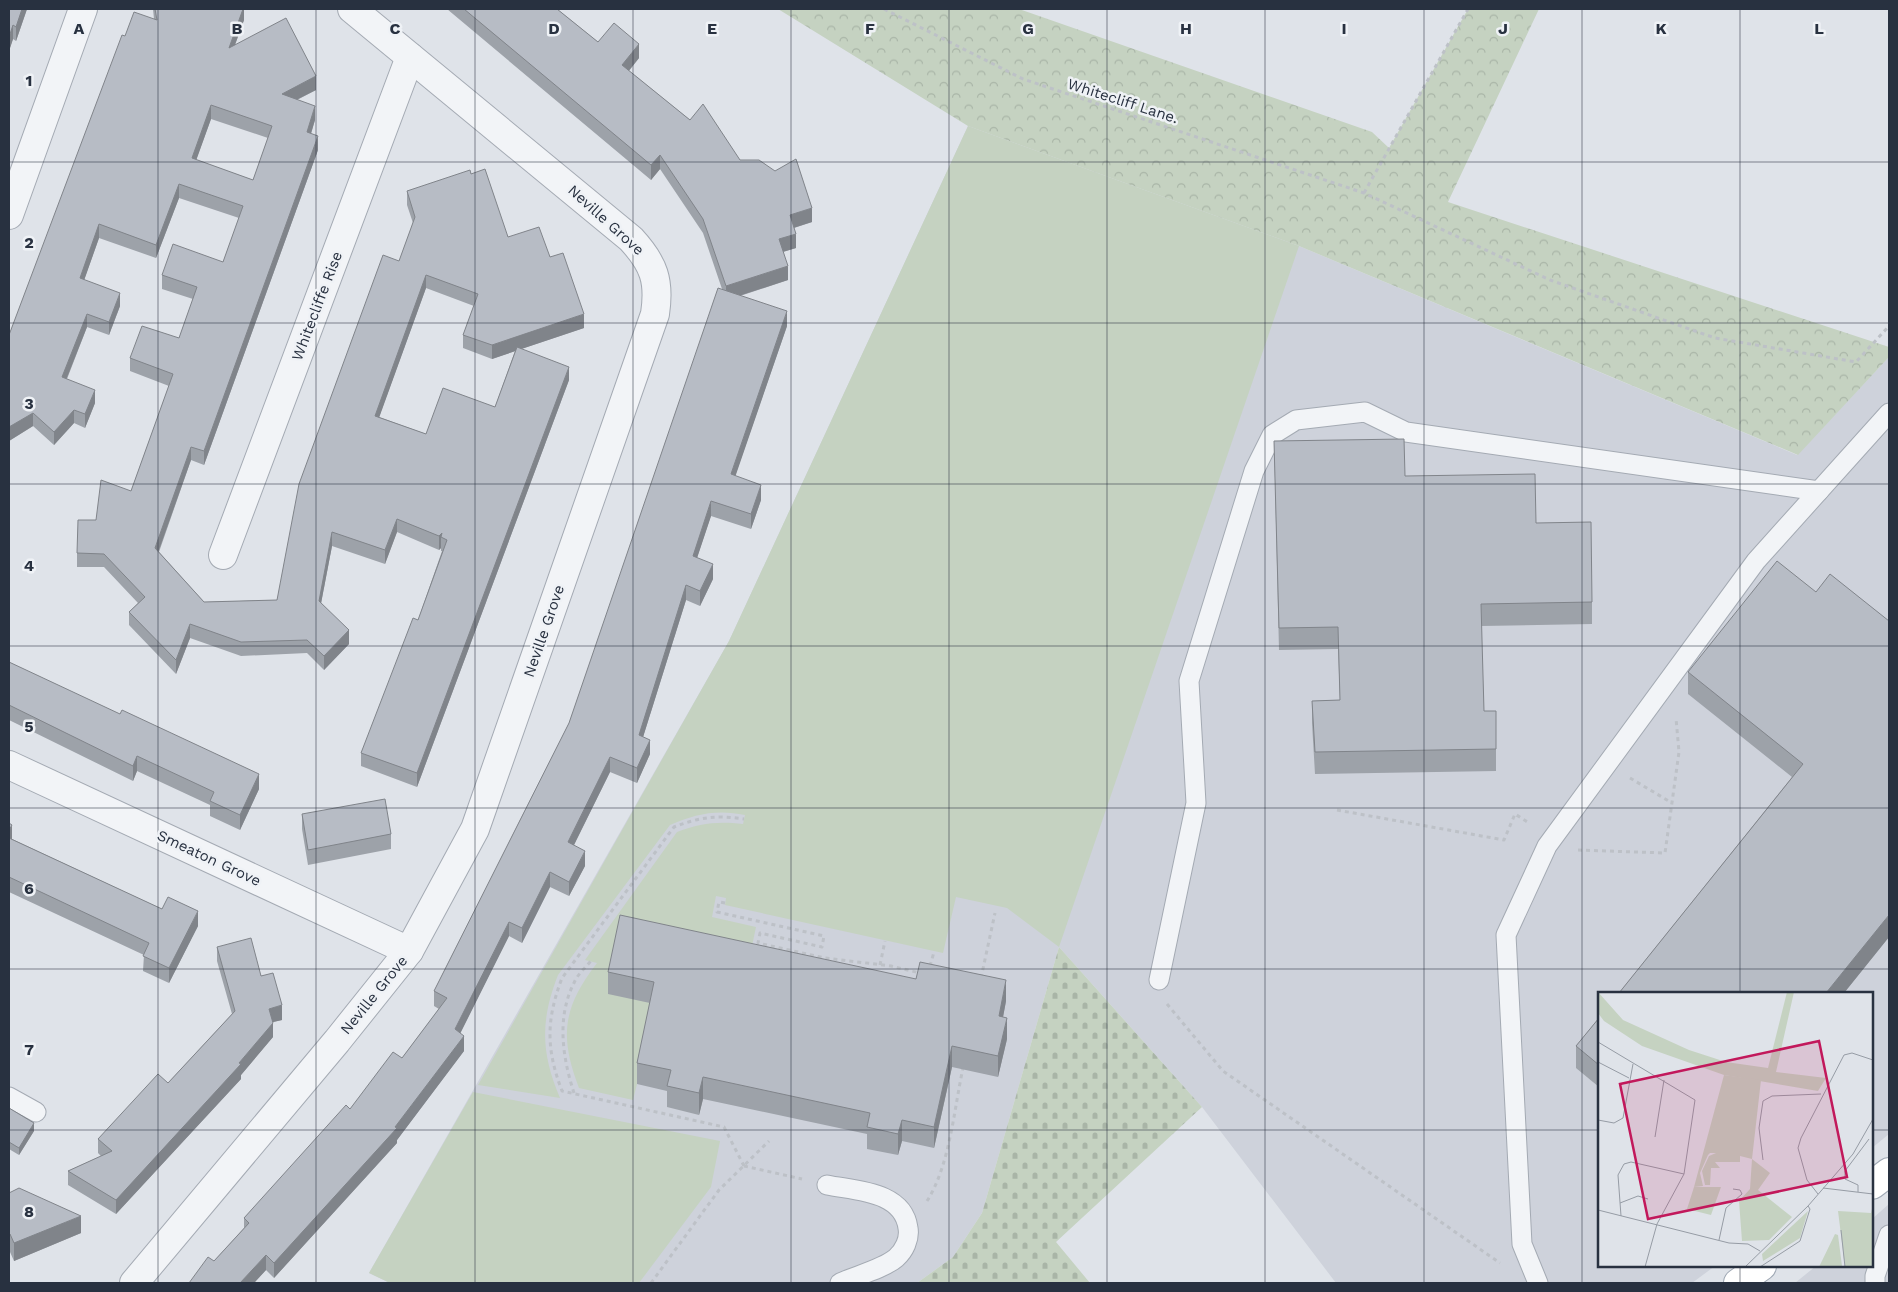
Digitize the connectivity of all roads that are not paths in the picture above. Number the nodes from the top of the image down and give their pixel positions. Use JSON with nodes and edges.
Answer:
{"nodes":[{"id":1,"x":83,"y":9,"type":"edge"},
{"id":2,"x":352,"y":9,"type":"edge"},
{"id":3,"x":410,"y":57,"type":"junction"},
{"id":4,"x":9,"y":215,"type":"edge"},
{"id":5,"x":1889,"y":413,"type":"edge"},
{"id":6,"x":1819,"y":491,"type":"junction"},
{"id":7,"x":223,"y":555,"type":"dead end"},
{"id":8,"x":9,"y":764,"type":"edge"},
{"id":9,"x":409,"y":951,"type":"junction"},
{"id":10,"x":1158,"y":980,"type":"road end"},
{"id":11,"x":9,"y":1097,"type":"edge"},
{"id":12,"x":36,"y":1112,"type":"dead end"},
{"id":13,"x":1889,"y":1172,"type":"edge"},
{"id":14,"x":1873,"y":1184,"type":"edge"},
{"id":15,"x":827,"y":1185,"type":"road end"},
{"id":16,"x":1889,"y":1235,"type":"edge"},
{"id":17,"x":1761,"y":1267,"type":"edge"},
{"id":18,"x":134,"y":1283,"type":"edge"},
{"id":19,"x":840,"y":1283,"type":"edge"},
{"id":20,"x":1538,"y":1283,"type":"edge"},
{"id":21,"x":1738,"y":1283,"type":"edge"},
{"id":22,"x":1876,"y":1283,"type":"edge"}],
"edges":[{"from":1,"to":4,"type":"street"},
{"from":2,"to":3,"type":"street","name":"Neville Grove"},
{"from":3,"to":7,"type":"street","name":"Whitecliffe Rise"},
{"from":3,"to":9,"type":"street","name":"Neville Grove"},
{"from":5,"to":6,"type":"lane"},
{"from":6,"to":10,"type":"lane"},
{"from":6,"to":20,"type":"lane"},
{"from":8,"to":9,"type":"street","name":"Smeaton Grove"},
{"from":9,"to":18,"type":"street","name":"Neville Grove"},
{"from":11,"to":12,"type":"lane"},
{"from":13,"to":14,"type":"main road"},
{"from":15,"to":19,"type":"lane"},
{"from":16,"to":22,"type":"lane"},
{"from":17,"to":21,"type":"main road"}]}
